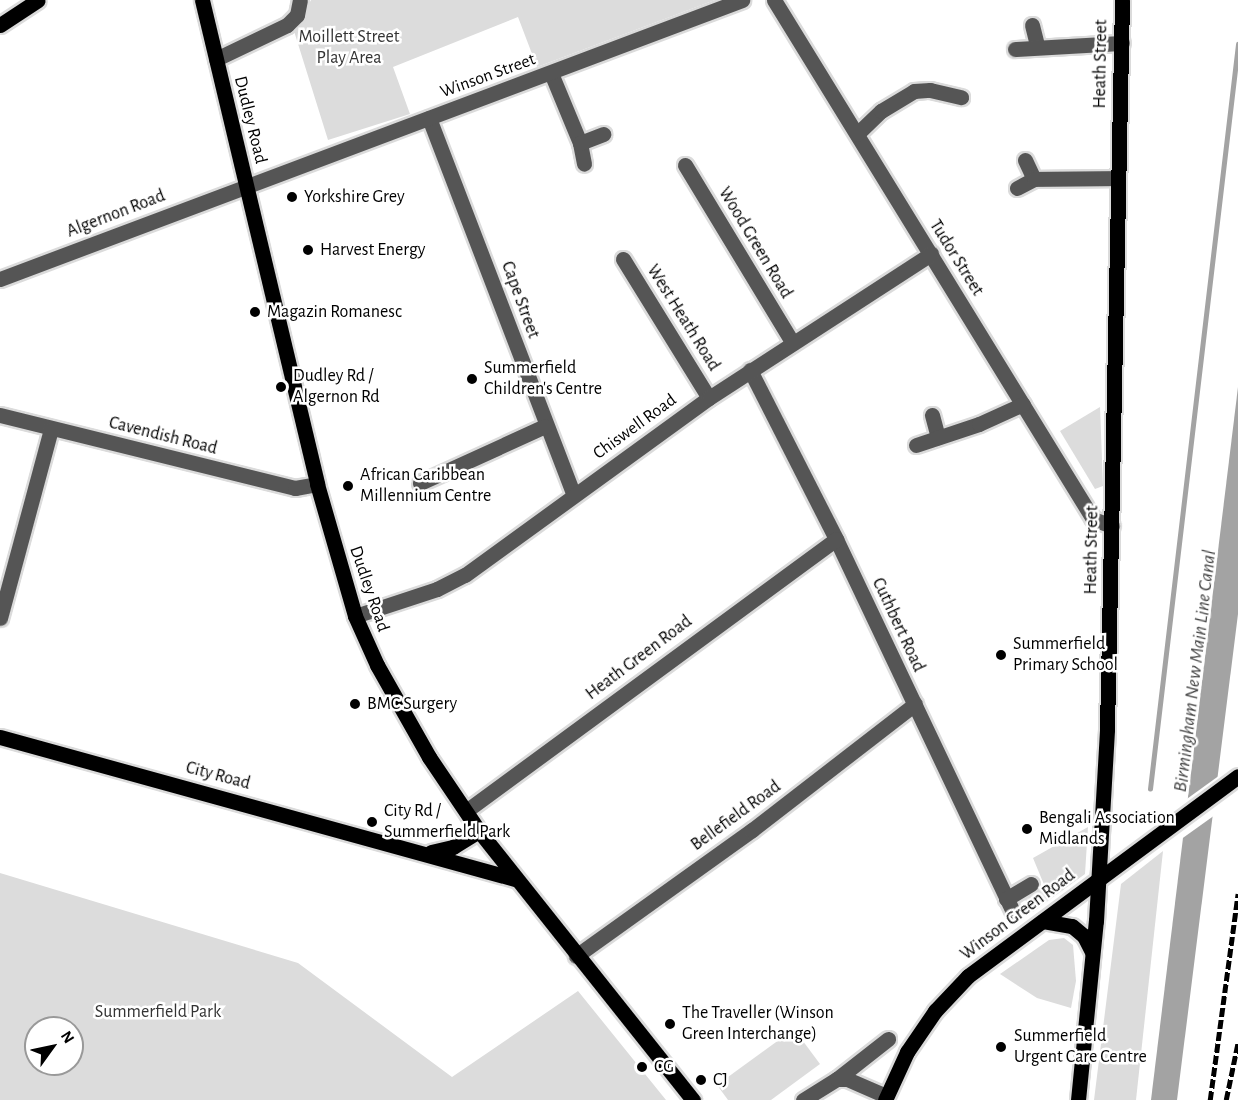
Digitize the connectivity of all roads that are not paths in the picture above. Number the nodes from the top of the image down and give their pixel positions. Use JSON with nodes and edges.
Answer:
{"nodes":[{"id":1,"x":38,"y":0,"type":"edge"},
{"id":2,"x":202,"y":0,"type":"edge"},
{"id":3,"x":300,"y":0,"type":"edge"},
{"id":4,"x":742,"y":0,"type":"edge"},
{"id":5,"x":774,"y":0,"type":"edge"},
{"id":6,"x":1122,"y":0,"type":"edge"},
{"id":7,"x":0,"y":25,"type":"edge"},
{"id":8,"x":1032,"y":25,"type":"dead end"},
{"id":9,"x":1122,"y":43,"type":"junction"},
{"id":10,"x":1037,"y":45,"type":"junction"},
{"id":11,"x":1015,"y":49,"type":"dead end"},
{"id":12,"x":216,"y":59,"type":"junction"},
{"id":13,"x":551,"y":73,"type":"junction"},
{"id":14,"x":961,"y":97,"type":"dead end"},
{"id":15,"x":429,"y":118,"type":"junction"},
{"id":16,"x":603,"y":134,"type":"dead end"},
{"id":17,"x":857,"y":134,"type":"junction"},
{"id":18,"x":580,"y":143,"type":"junction"},
{"id":19,"x":1026,"y":160,"type":"dead end"},
{"id":20,"x":584,"y":164,"type":"dead end"},
{"id":21,"x":685,"y":165,"type":"dead end"},
{"id":22,"x":1118,"y":178,"type":"junction"},
{"id":23,"x":1034,"y":179,"type":"junction"},
{"id":24,"x":247,"y":186,"type":"junction"},
{"id":25,"x":1017,"y":188,"type":"dead end"},
{"id":26,"x":931,"y":254,"type":"junction"},
{"id":27,"x":623,"y":258,"type":"dead end"},
{"id":28,"x":0,"y":279,"type":"edge"},
{"id":29,"x":792,"y":342,"type":"junction"},
{"id":30,"x":750,"y":370,"type":"junction"},
{"id":31,"x":709,"y":398,"type":"junction"},
{"id":32,"x":1023,"y":404,"type":"junction"},
{"id":33,"x":0,"y":415,"type":"edge"},
{"id":34,"x":932,"y":415,"type":"dead end"},
{"id":35,"x":545,"y":426,"type":"junction"},
{"id":36,"x":51,"y":429,"type":"junction"},
{"id":37,"x":938,"y":437,"type":"junction"},
{"id":38,"x":916,"y":445,"type":"dead end"},
{"id":39,"x":420,"y":483,"type":"dead end"},
{"id":40,"x":317,"y":484,"type":"junction"},
{"id":41,"x":574,"y":495,"type":"junction"},
{"id":42,"x":1112,"y":526,"type":"junction"},
{"id":43,"x":836,"y":539,"type":"junction"},
{"id":44,"x":355,"y":615,"type":"junction"},
{"id":45,"x":0,"y":618,"type":"edge"},
{"id":46,"x":915,"y":705,"type":"junction"},
{"id":47,"x":0,"y":737,"type":"edge"},
{"id":48,"x":1238,"y":776,"type":"edge"},
{"id":49,"x":466,"y":811,"type":"junction"},
{"id":50,"x":479,"y":831,"type":"junction"},
{"id":51,"x":425,"y":853,"type":"junction"},
{"id":52,"x":515,"y":879,"type":"junction"},
{"id":53,"x":1098,"y":879,"type":"junction"},
{"id":54,"x":1031,"y":884,"type":"dead end"},
{"id":55,"x":1043,"y":921,"type":"junction"},
{"id":56,"x":1092,"y":952,"type":"junction"},
{"id":57,"x":576,"y":956,"type":"junction"},
{"id":58,"x":888,"y":1039,"type":"dead end"},
{"id":59,"x":837,"y":1079,"type":"junction"},
{"id":60,"x":886,"y":1098,"type":"edge"},
{"id":61,"x":693,"y":1100,"type":"edge"},
{"id":62,"x":803,"y":1100,"type":"edge"},
{"id":63,"x":1078,"y":1100,"type":"edge"}],
"edges":[{"from":1,"to":7,"type":"main road"},
{"from":2,"to":12,"type":"main road","name":"Dudley Road"},
{"from":3,"to":12,"type":"street"},
{"from":4,"to":13,"type":"street","name":"Winson Street"},
{"from":5,"to":17,"type":"street","name":"Tudor Street"},
{"from":6,"to":9,"type":"main road","name":"Heath Street"},
{"from":8,"to":10,"type":"street"},
{"from":9,"to":10,"type":"street"},
{"from":9,"to":22,"type":"main road","name":"Heath Street"},
{"from":10,"to":11,"type":"street"},
{"from":12,"to":24,"type":"main road","name":"Dudley Road"},
{"from":13,"to":15,"type":"street","name":"Winson Street"},
{"from":13,"to":18,"type":"street"},
{"from":14,"to":17,"type":"street"},
{"from":15,"to":24,"type":"street","name":"Winson Street"},
{"from":15,"to":35,"type":"street","name":"Cape Street"},
{"from":16,"to":18,"type":"street"},
{"from":17,"to":26,"type":"street","name":"Tudor Street"},
{"from":18,"to":20,"type":"street"},
{"from":19,"to":23,"type":"street"},
{"from":21,"to":29,"type":"street","name":"Wood Green Road"},
{"from":22,"to":23,"type":"street"},
{"from":22,"to":42,"type":"main road","name":"Heath Street"},
{"from":23,"to":25,"type":"street"},
{"from":24,"to":28,"type":"street","name":"Algernon Road"},
{"from":24,"to":40,"type":"main road","name":"Dudley Road"},
{"from":26,"to":29,"type":"street","name":"Chiswell Road"},
{"from":26,"to":32,"type":"street","name":"Tudor Street"},
{"from":27,"to":31,"type":"street","name":"West Heath Road"},
{"from":29,"to":30,"type":"street","name":"Chiswell Road"},
{"from":30,"to":31,"type":"street","name":"Chiswell Road"},
{"from":30,"to":43,"type":"street","name":"Cuthbert Road"},
{"from":31,"to":41,"type":"street","name":"Chiswell Road"},
{"from":32,"to":37,"type":"street"},
{"from":32,"to":42,"type":"street","name":"Tudor Street"},
{"from":33,"to":36,"type":"street","name":"Cavendish Road"},
{"from":34,"to":37,"type":"street"},
{"from":35,"to":39,"type":"street"},
{"from":35,"to":41,"type":"street","name":"Cape Street"},
{"from":36,"to":40,"type":"street","name":"Cavendish Road"},
{"from":36,"to":45,"type":"street"},
{"from":37,"to":38,"type":"street"},
{"from":40,"to":44,"type":"main road","name":"Dudley Road"},
{"from":41,"to":44,"type":"street","name":"Chiswell Road"},
{"from":42,"to":53,"type":"main road","name":"Heath Street"},
{"from":43,"to":46,"type":"street","name":"Cuthbert Road"},
{"from":43,"to":49,"type":"street","name":"Heath Green Road"},
{"from":44,"to":49,"type":"main road","name":"Dudley Road"},
{"from":46,"to":54,"type":"street","name":"Cuthbert Road"},
{"from":46,"to":57,"type":"street","name":"Bellefield Road"},
{"from":47,"to":51,"type":"main road","name":"City Road"},
{"from":48,"to":53,"type":"main road","name":"Winson Green Road"},
{"from":49,"to":50,"type":"main road","name":"Dudley Road"},
{"from":50,"to":51,"type":"main road","name":"City Road"},
{"from":50,"to":52,"type":"main road","name":"Dudley Road"},
{"from":51,"to":52,"type":"main road","name":"City Road"},
{"from":52,"to":57,"type":"main road","name":"Dudley Road"},
{"from":53,"to":55,"type":"main road","name":"Winson Green Road"},
{"from":53,"to":56,"type":"main road","name":"Heath Street"},
{"from":55,"to":56,"type":"main road"},
{"from":55,"to":60,"type":"main road","name":"Winson Green Road"},
{"from":56,"to":63,"type":"main road","name":"Heath Street"},
{"from":57,"to":61,"type":"main road","name":"Dudley Road"},
{"from":58,"to":59,"type":"street"},
{"from":59,"to":60,"type":"street","name":"Winson Green Road"},
{"from":59,"to":62,"type":"street"}]}
